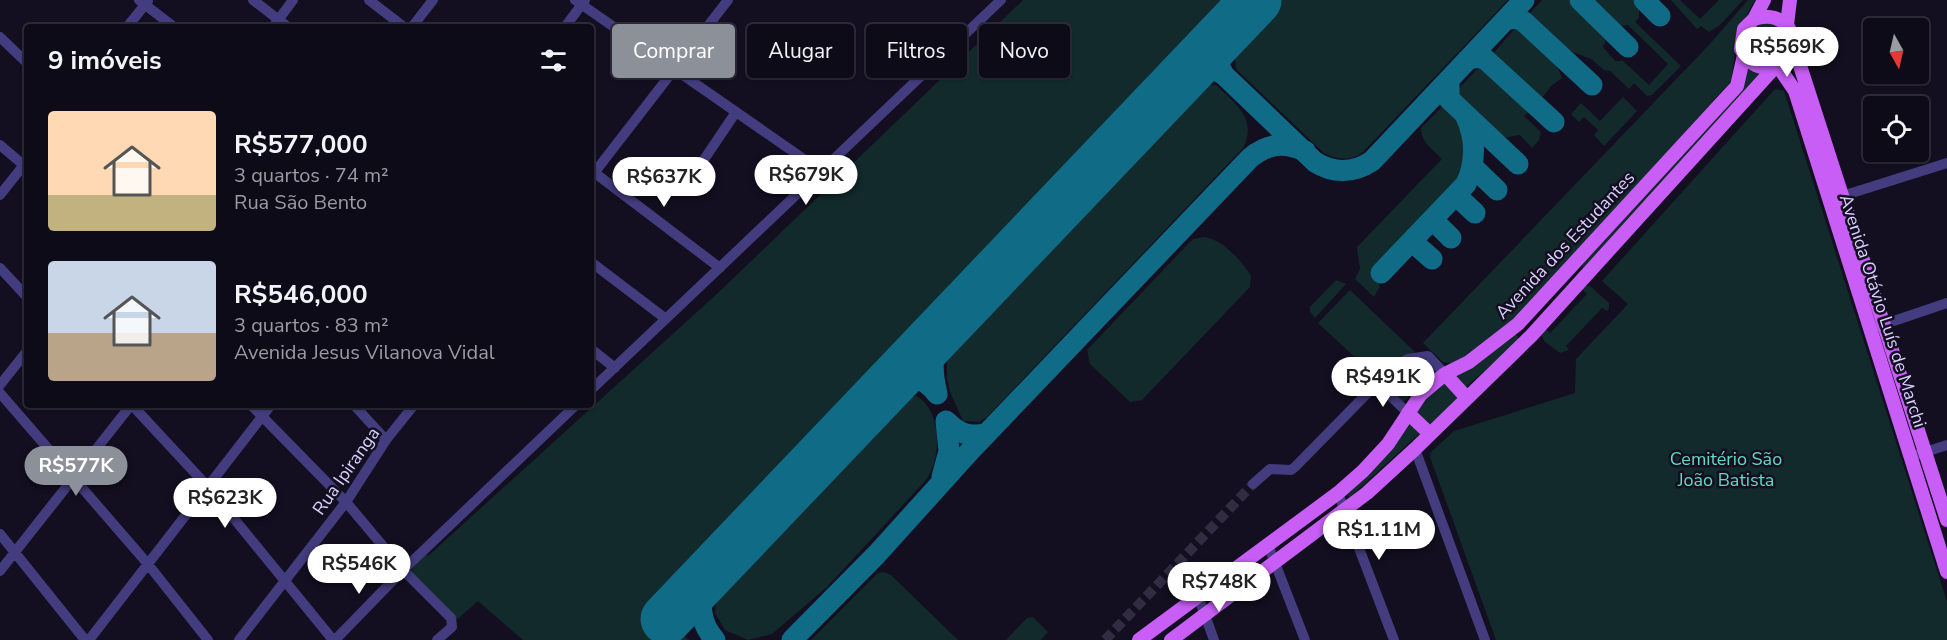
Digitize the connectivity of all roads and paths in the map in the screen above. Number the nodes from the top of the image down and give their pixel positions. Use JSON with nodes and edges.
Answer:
{"nodes":[{"id":1,"x":253,"y":0,"type":"edge"},
{"id":2,"x":293,"y":0,"type":"edge"},
{"id":3,"x":369,"y":0,"type":"edge"},
{"id":4,"x":433,"y":0,"type":"edge"},
{"id":5,"x":728,"y":0,"type":"edge"},
{"id":6,"x":1001,"y":0,"type":"edge"},
{"id":7,"x":1764,"y":0,"type":"edge"},
{"id":8,"x":1790,"y":0,"type":"edge"},
{"id":9,"x":144,"y":2,"type":"edge"},
{"id":10,"x":581,"y":2,"type":"edge"},
{"id":11,"x":1754,"y":19,"type":"junction"},
{"id":12,"x":276,"y":23,"type":"edge"},
{"id":13,"x":130,"y":24,"type":"edge"},
{"id":14,"x":170,"y":24,"type":"edge"},
{"id":15,"x":400,"y":24,"type":"edge"},
{"id":16,"x":414,"y":24,"type":"edge"},
{"id":17,"x":567,"y":24,"type":"edge"},
{"id":18,"x":612,"y":24,"type":"edge"},
{"id":19,"x":709,"y":24,"type":"edge"},
{"id":20,"x":1787,"y":25,"type":"junction"},
{"id":21,"x":0,"y":37,"type":"edge"},
{"id":22,"x":1793,"y":44,"type":"junction"},
{"id":23,"x":1744,"y":56,"type":"junction"},
{"id":24,"x":24,"y":60,"type":"edge"},
{"id":25,"x":1776,"y":66,"type":"junction"},
{"id":26,"x":667,"y":78,"type":"edge"},
{"id":27,"x":687,"y":78,"type":"edge"},
{"id":28,"x":736,"y":112,"type":"junction"},
{"id":29,"x":0,"y":145,"type":"edge"},
{"id":30,"x":24,"y":163,"type":"edge"},
{"id":31,"x":1947,"y":163,"type":"edge"},
{"id":32,"x":24,"y":166,"type":"edge"},
{"id":33,"x":594,"y":170,"type":"edge"},
{"id":34,"x":697,"y":170,"type":"dead end"},
{"id":35,"x":821,"y":171,"type":"junction"},
{"id":36,"x":594,"y":174,"type":"edge"},
{"id":37,"x":0,"y":195,"type":"edge"},
{"id":38,"x":1843,"y":196,"type":"junction"},
{"id":39,"x":1829,"y":201,"type":"junction"},
{"id":40,"x":594,"y":264,"type":"edge"},
{"id":41,"x":1572,"y":265,"type":"junction"},
{"id":42,"x":0,"y":268,"type":"edge"},
{"id":43,"x":720,"y":268,"type":"junction"},
{"id":44,"x":1585,"y":278,"type":"junction"},
{"id":45,"x":24,"y":294,"type":"edge"},
{"id":46,"x":1947,"y":303,"type":"edge"},
{"id":47,"x":666,"y":319,"type":"junction"},
{"id":48,"x":1518,"y":324,"type":"junction"},
{"id":49,"x":1883,"y":324,"type":"junction"},
{"id":50,"x":1869,"y":329,"type":"junction"},
{"id":51,"x":1531,"y":336,"type":"junction"},
{"id":52,"x":594,"y":351,"type":"edge"},
{"id":53,"x":24,"y":355,"type":"edge"},
{"id":54,"x":615,"y":368,"type":"junction"},
{"id":55,"x":1445,"y":374,"type":"junction"},
{"id":56,"x":1377,"y":383,"type":"junction"},
{"id":57,"x":0,"y":386,"type":"edge"},
{"id":58,"x":594,"y":387,"type":"edge"},
{"id":59,"x":0,"y":393,"type":"edge"},
{"id":60,"x":1906,"y":394,"type":"junction"},
{"id":61,"x":1466,"y":397,"type":"junction"},
{"id":62,"x":1892,"y":399,"type":"junction"},
{"id":63,"x":129,"y":408,"type":"edge"},
{"id":64,"x":134,"y":408,"type":"edge"},
{"id":65,"x":254,"y":408,"type":"edge"},
{"id":66,"x":269,"y":408,"type":"edge"},
{"id":67,"x":357,"y":408,"type":"edge"},
{"id":68,"x":412,"y":408,"type":"edge"},
{"id":69,"x":567,"y":408,"type":"edge"},
{"id":70,"x":1408,"y":413,"type":"junction"},
{"id":71,"x":262,"y":416,"type":"junction"},
{"id":72,"x":1430,"y":434,"type":"junction"},
{"id":73,"x":386,"y":440,"type":"junction"},
{"id":74,"x":1947,"y":445,"type":"edge"},
{"id":75,"x":1415,"y":449,"type":"junction"},
{"id":76,"x":1924,"y":452,"type":"junction"},
{"id":77,"x":1910,"y":457,"type":"junction"},
{"id":78,"x":74,"y":477,"type":"junction"},
{"id":79,"x":1253,"y":484,"type":"tunnel mouth"},
{"id":80,"x":209,"y":488,"type":"junction"},
{"id":81,"x":1338,"y":493,"type":"junction"},
{"id":82,"x":346,"y":502,"type":"junction"},
{"id":83,"x":1345,"y":509,"type":"junction"},
{"id":84,"x":1947,"y":520,"type":"edge"},
{"id":85,"x":0,"y":534,"type":"edge"},
{"id":86,"x":1268,"y":545,"type":"junction"},
{"id":87,"x":15,"y":552,"type":"junction"},
{"id":88,"x":1274,"y":562,"type":"junction"},
{"id":89,"x":147,"y":563,"type":"junction"},
{"id":90,"x":403,"y":570,"type":"junction"},
{"id":91,"x":0,"y":571,"type":"edge"},
{"id":92,"x":1947,"y":572,"type":"edge"},
{"id":93,"x":285,"y":581,"type":"junction"},
{"id":94,"x":1198,"y":596,"type":"junction"},
{"id":95,"x":1205,"y":615,"type":"junction"},
{"id":96,"x":87,"y":640,"type":"edge"},
{"id":97,"x":208,"y":640,"type":"edge"},
{"id":98,"x":238,"y":640,"type":"edge"},
{"id":99,"x":334,"y":640,"type":"edge"},
{"id":100,"x":437,"y":640,"type":"edge"},
{"id":101,"x":1138,"y":640,"type":"edge"},
{"id":102,"x":1171,"y":640,"type":"edge"},
{"id":103,"x":1214,"y":640,"type":"edge"},
{"id":104,"x":1305,"y":640,"type":"edge"},
{"id":105,"x":1394,"y":640,"type":"edge"},
{"id":106,"x":1485,"y":640,"type":"edge"}],
"edges":[{"from":1,"to":12,"type":"street"},
{"from":2,"to":12,"type":"street"},
{"from":3,"to":15,"type":"street"},
{"from":4,"to":16,"type":"street"},
{"from":5,"to":19,"type":"street"},
{"from":6,"to":35,"type":"street"},
{"from":7,"to":11,"type":"main road"},
{"from":8,"to":20,"type":"main road"},
{"from":9,"to":13,"type":"street"},
{"from":9,"to":14,"type":"street"},
{"from":10,"to":17,"type":"street"},
{"from":10,"to":18,"type":"street"},
{"from":11,"to":20,"type":"main road"},
{"from":11,"to":23,"type":"main road"},
{"from":20,"to":22,"type":"main road"},
{"from":21,"to":24,"type":"street"},
{"from":22,"to":25,"type":"main road"},
{"from":22,"to":38,"type":"main road","name":"Avenida Otávio Luís de Marchi"},
{"from":23,"to":25,"type":"main road"},
{"from":23,"to":41,"type":"main road","name":"Avenida dos Estudantes"},
{"from":25,"to":39,"type":"main road","name":"Avenida Otávio Luís de Marchi"},
{"from":25,"to":44,"type":"main road","name":"Avenida dos Estudantes"},
{"from":26,"to":33,"type":"street"},
{"from":27,"to":28,"type":"street"},
{"from":28,"to":34,"type":"street"},
{"from":28,"to":35,"type":"street"},
{"from":29,"to":30,"type":"street"},
{"from":31,"to":38,"type":"street"},
{"from":32,"to":37,"type":"street"},
{"from":35,"to":43,"type":"street"},
{"from":36,"to":43,"type":"street"},
{"from":38,"to":39,"type":"street"},
{"from":38,"to":49,"type":"main road","name":"Avenida Otávio Luís de Marchi"},
{"from":39,"to":50,"type":"main road","name":"Avenida Otávio Luís de Marchi"},
{"from":40,"to":47,"type":"street"},
{"from":41,"to":44,"type":"main road"},
{"from":41,"to":48,"type":"main road","name":"Avenida dos Estudantes"},
{"from":42,"to":45,"type":"street"},
{"from":43,"to":47,"type":"street"},
{"from":44,"to":51,"type":"main road","name":"Avenida dos Estudantes"},
{"from":46,"to":49,"type":"street"},
{"from":47,"to":54,"type":"street"},
{"from":48,"to":51,"type":"main road"},
{"from":48,"to":55,"type":"main road","name":"Avenida dos Estudantes"},
{"from":49,"to":50,"type":"street"},
{"from":49,"to":60,"type":"main road","name":"Avenida Otávio Luís de Marchi"},
{"from":50,"to":62,"type":"main road","name":"Avenida Otávio Luís de Marchi"},
{"from":51,"to":61,"type":"main road","name":"Avenida dos Estudantes"},
{"from":52,"to":54,"type":"street"},
{"from":53,"to":57,"type":"street"},
{"from":54,"to":58,"type":"street"},
{"from":55,"to":56,"type":"street"},
{"from":55,"to":61,"type":"main road"},
{"from":55,"to":70,"type":"main road","name":"Avenida dos Estudantes"},
{"from":56,"to":70,"type":"street"},
{"from":56,"to":79,"type":"street"},
{"from":59,"to":78,"type":"street"},
{"from":60,"to":62,"type":"main road"},
{"from":60,"to":76,"type":"main road","name":"Avenida Otávio Luís de Marchi"},
{"from":61,"to":72,"type":"main road","name":"Avenida dos Estudantes"},
{"from":62,"to":77,"type":"main road","name":"Avenida Otávio Luís de Marchi"},
{"from":63,"to":78,"type":"street"},
{"from":64,"to":80,"type":"street"},
{"from":65,"to":71,"type":"street"},
{"from":66,"to":71,"type":"street"},
{"from":67,"to":73,"type":"street"},
{"from":68,"to":73,"type":"street","name":"Rua Ipiranga"},
{"from":69,"to":90,"type":"street"},
{"from":70,"to":72,"type":"main road"},
{"from":70,"to":81,"type":"main road","name":"Avenida dos Estudantes"},
{"from":71,"to":80,"type":"street"},
{"from":71,"to":82,"type":"street"},
{"from":72,"to":75,"type":"main road","name":"Avenida dos Estudantes"},
{"from":73,"to":82,"type":"street","name":"Rua Ipiranga"},
{"from":74,"to":76,"type":"street"},
{"from":75,"to":83,"type":"main road","name":"Avenida dos Estudantes"},
{"from":75,"to":106,"type":"street"},
{"from":76,"to":77,"type":"street"},
{"from":76,"to":84,"type":"main road","name":"Avenida Otávio Luís de Marchi"},
{"from":77,"to":92,"type":"main road","name":"Avenida Otávio Luís de Marchi"},
{"from":78,"to":87,"type":"street"},
{"from":78,"to":89,"type":"street"},
{"from":80,"to":89,"type":"street"},
{"from":80,"to":93,"type":"street"},
{"from":81,"to":83,"type":"street"},
{"from":81,"to":86,"type":"main road","name":"Avenida dos Estudantes"},
{"from":82,"to":90,"type":"street"},
{"from":82,"to":93,"type":"street","name":"Rua Ipiranga"},
{"from":83,"to":88,"type":"main road","name":"Avenida dos Estudantes"},
{"from":83,"to":105,"type":"street"},
{"from":85,"to":87,"type":"street"},
{"from":86,"to":88,"type":"street"},
{"from":86,"to":94,"type":"main road","name":"Avenida dos Estudantes"},
{"from":87,"to":91,"type":"street"},
{"from":87,"to":96,"type":"street"},
{"from":88,"to":95,"type":"main road","name":"Avenida dos Estudantes"},
{"from":88,"to":104,"type":"street"},
{"from":89,"to":96,"type":"street"},
{"from":89,"to":97,"type":"street"},
{"from":90,"to":99,"type":"street"},
{"from":90,"to":100,"type":"street"},
{"from":93,"to":98,"type":"street","name":"Rua Ipiranga"},
{"from":93,"to":99,"type":"street"},
{"from":94,"to":95,"type":"street"},
{"from":94,"to":101,"type":"main road","name":"Avenida dos Estudantes"},
{"from":95,"to":102,"type":"main road","name":"Avenida dos Estudantes"},
{"from":95,"to":103,"type":"street"}]}
